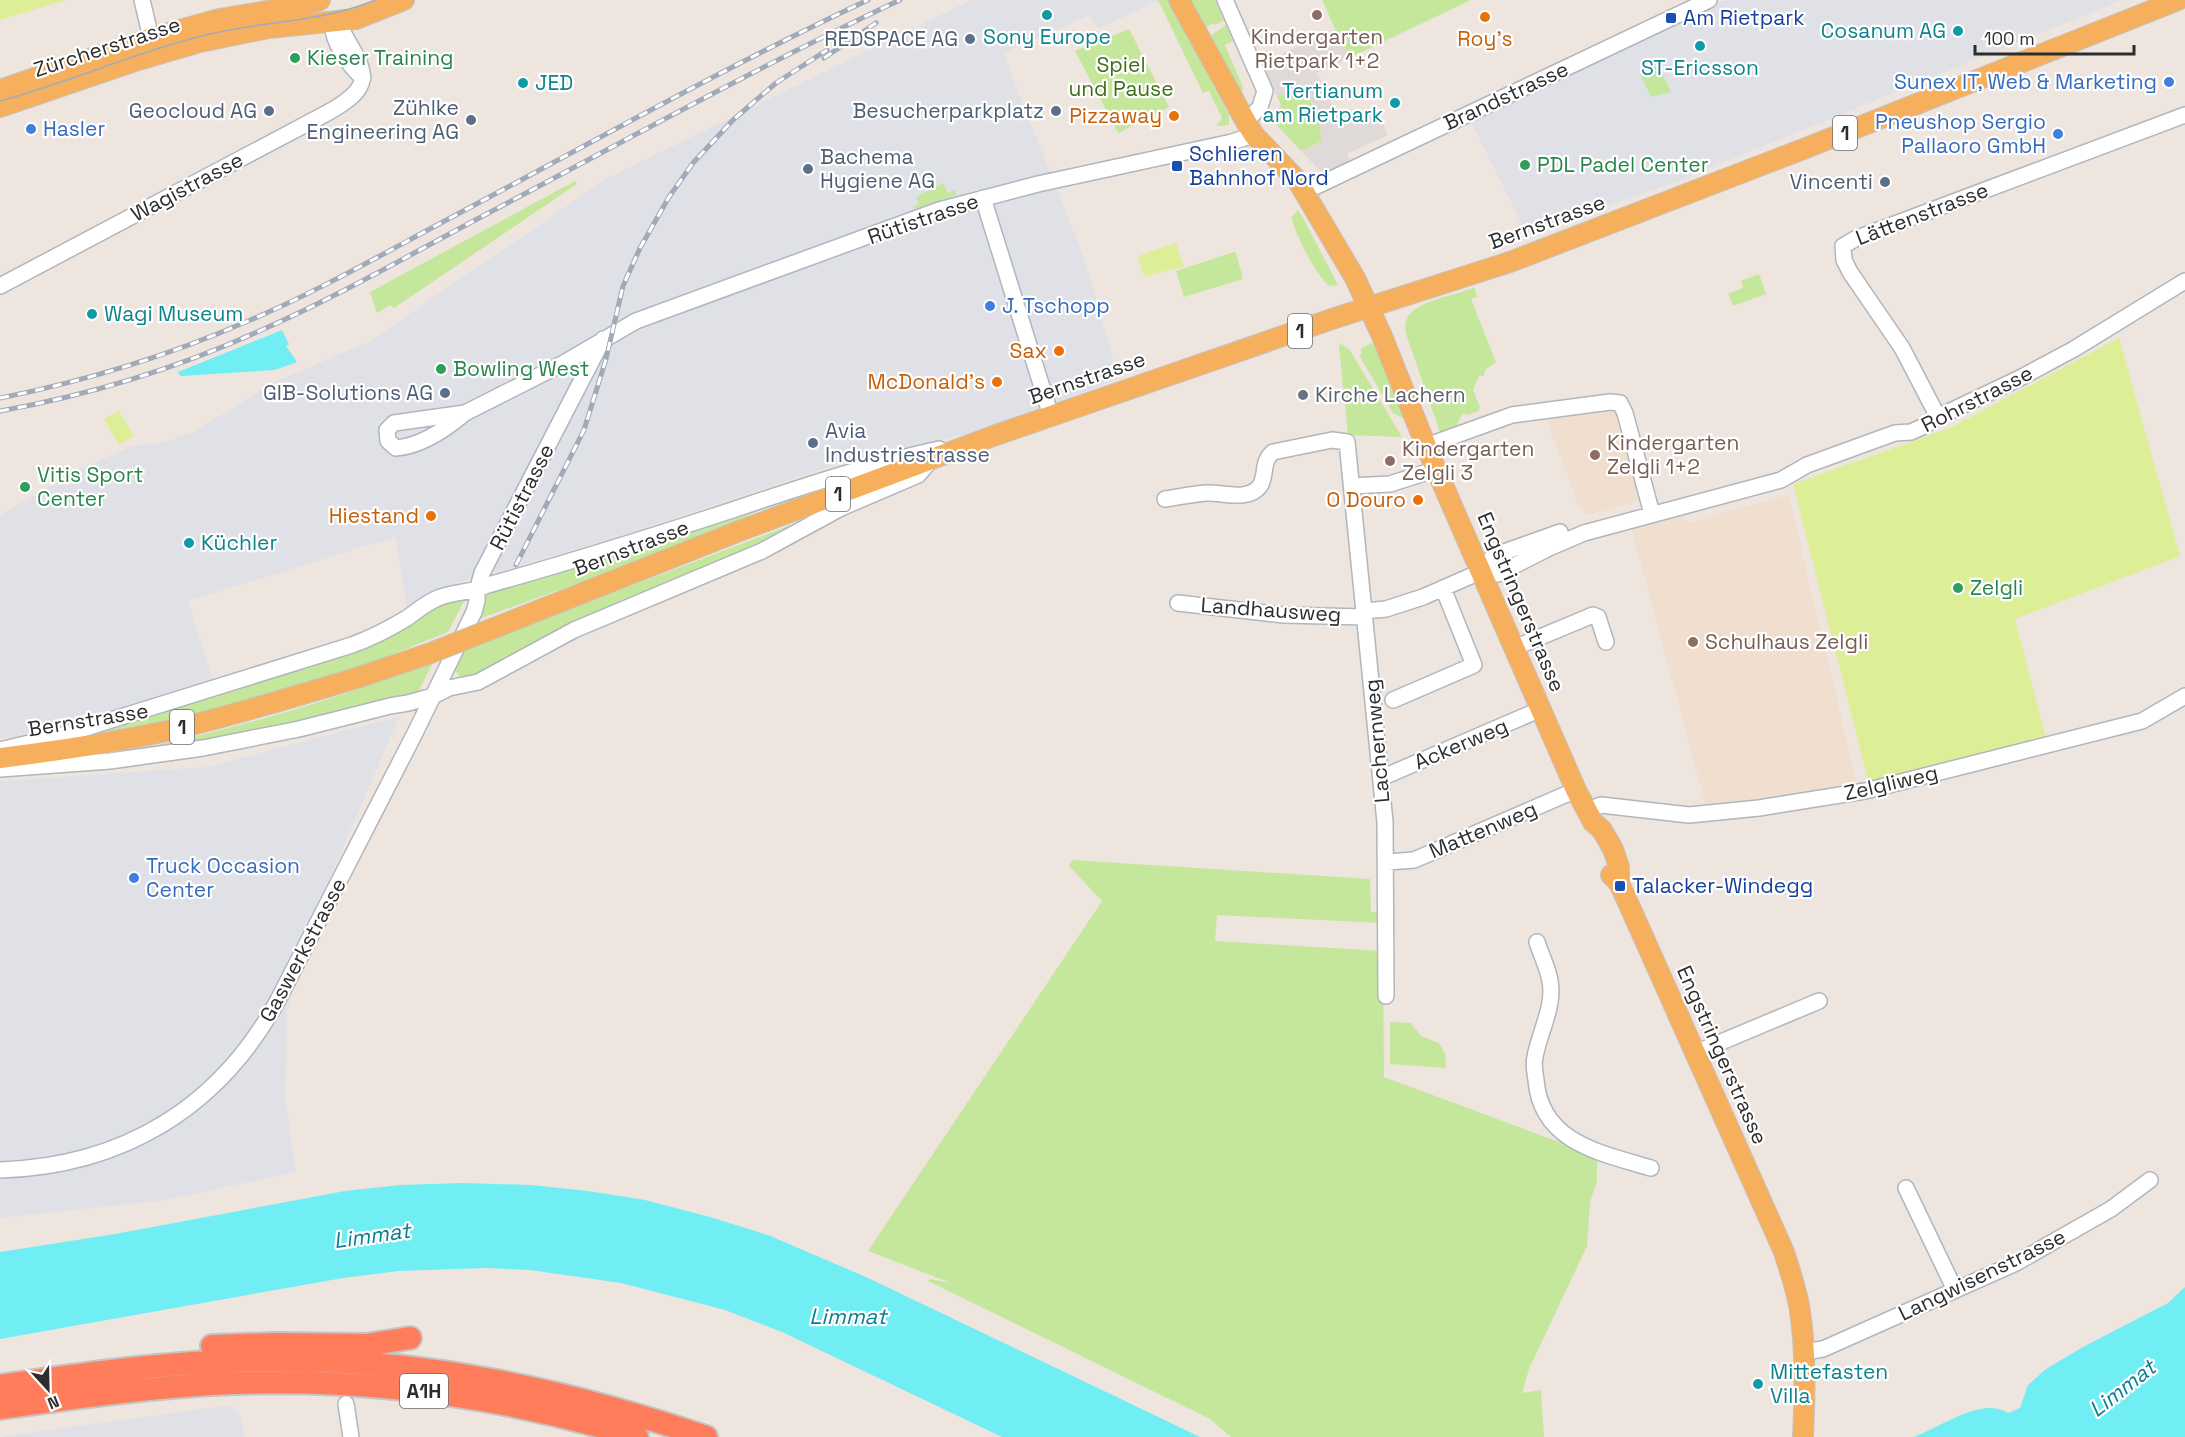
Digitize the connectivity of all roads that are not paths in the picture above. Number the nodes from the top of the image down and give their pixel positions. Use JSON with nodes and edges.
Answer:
{"nodes":[{"id":1,"x":141,"y":0,"type":"edge"},
{"id":2,"x":320,"y":0,"type":"edge"},
{"id":3,"x":327,"y":0,"type":"edge"},
{"id":4,"x":404,"y":0,"type":"edge"},
{"id":5,"x":1179,"y":0,"type":"edge"},
{"id":6,"x":1225,"y":0,"type":"edge"},
{"id":7,"x":1709,"y":0,"type":"edge"},
{"id":8,"x":2178,"y":0,"type":"edge"},
{"id":9,"x":356,"y":19,"type":"junction"},
{"id":10,"x":334,"y":22,"type":"junction"},
{"id":11,"x":151,"y":38,"type":"junction"},
{"id":12,"x":363,"y":73,"type":"junction"},
{"id":13,"x":0,"y":90,"type":"edge"},
{"id":14,"x":0,"y":107,"type":"edge"},
{"id":15,"x":2185,"y":115,"type":"edge"},
{"id":16,"x":1250,"y":128,"type":"junction"},
{"id":17,"x":1304,"y":192,"type":"junction"},
{"id":18,"x":983,"y":198,"type":"junction"},
{"id":19,"x":2185,"y":281,"type":"edge"},
{"id":20,"x":0,"y":286,"type":"edge"},
{"id":21,"x":1369,"y":308,"type":"junction"},
{"id":22,"x":603,"y":339,"type":"junction"},
{"id":23,"x":465,"y":413,"type":"dead end"},
{"id":24,"x":1051,"y":416,"type":"junction"},
{"id":25,"x":1938,"y":417,"type":"junction"},
{"id":26,"x":986,"y":438,"type":"junction"},
{"id":27,"x":1426,"y":446,"type":"junction"},
{"id":28,"x":934,"y":458,"type":"junction"},
{"id":29,"x":1437,"y":469,"type":"junction"},
{"id":30,"x":1352,"y":486,"type":"junction"},
{"id":31,"x":1165,"y":499,"type":"dead end"},
{"id":32,"x":1652,"y":514,"type":"junction"},
{"id":33,"x":1482,"y":571,"type":"junction"},
{"id":34,"x":1443,"y":588,"type":"junction"},
{"id":35,"x":477,"y":591,"type":"junction"},
{"id":36,"x":1178,"y":603,"type":"dead end"},
{"id":37,"x":1364,"y":614,"type":"junction"},
{"id":38,"x":1606,"y":642,"type":"dead end"},
{"id":39,"x":1514,"y":648,"type":"junction"},
{"id":40,"x":433,"y":696,"type":"junction"},
{"id":41,"x":2185,"y":696,"type":"edge"},
{"id":42,"x":1393,"y":700,"type":"dead end"},
{"id":43,"x":390,"y":706,"type":"junction"},
{"id":44,"x":1541,"y":709,"type":"junction"},
{"id":45,"x":415,"y":733,"type":"junction"},
{"id":46,"x":0,"y":750,"type":"edge"},
{"id":47,"x":0,"y":758,"type":"edge"},
{"id":48,"x":0,"y":769,"type":"edge"},
{"id":49,"x":1381,"y":778,"type":"junction"},
{"id":50,"x":1576,"y":790,"type":"junction"},
{"id":51,"x":1590,"y":816,"type":"junction"},
{"id":52,"x":1387,"y":862,"type":"junction"},
{"id":53,"x":1537,"y":942,"type":"dead end"},
{"id":54,"x":1386,"y":996,"type":"dead end"},
{"id":55,"x":1819,"y":1001,"type":"dead end"},
{"id":56,"x":1695,"y":1053,"type":"junction"},
{"id":57,"x":1651,"y":1168,"type":"dead end"},
{"id":58,"x":0,"y":1170,"type":"edge"},
{"id":59,"x":2150,"y":1180,"type":"dead end"},
{"id":60,"x":1906,"y":1188,"type":"dead end"},
{"id":61,"x":1955,"y":1290,"type":"junction"},
{"id":62,"x":410,"y":1338,"type":"dead end"},
{"id":63,"x":1804,"y":1352,"type":"junction"},
{"id":64,"x":0,"y":1380,"type":"edge"},
{"id":65,"x":0,"y":1386,"type":"edge"},
{"id":66,"x":346,"y":1404,"type":"dead end"},
{"id":67,"x":0,"y":1408,"type":"edge"},
{"id":68,"x":351,"y":1437,"type":"edge"},
{"id":69,"x":637,"y":1437,"type":"edge"},
{"id":70,"x":706,"y":1437,"type":"edge"},
{"id":71,"x":1803,"y":1437,"type":"edge"}],
"edges":[{"from":1,"to":11,"type":"street"},
{"from":2,"to":11,"type":"main road","name":"Zürcherstrasse"},
{"from":3,"to":10,"type":"main road"},
{"from":4,"to":9,"type":"main road","name":"Zürcherstrasse"},
{"from":5,"to":16,"type":"main road","name":"Engstringerstrasse"},
{"from":6,"to":16,"type":"street"},
{"from":7,"to":17,"type":"street","name":"Brandstrasse"},
{"from":8,"to":21,"type":"main road","name":"Bernstrasse","number":"1"},
{"from":9,"to":10,"type":"main road","name":"Zürcherstrasse"},
{"from":9,"to":12,"type":"street"},
{"from":10,"to":12,"type":"street"},
{"from":10,"to":14,"type":"main road","name":"Zürcherstrasse"},
{"from":11,"to":13,"type":"main road","name":"Zürcherstrasse"},
{"from":12,"to":20,"type":"street","name":"Wagistrasse"},
{"from":15,"to":25,"type":"street","name":"Lättenstrasse"},
{"from":16,"to":17,"type":"main road","name":"Engstringerstrasse"},
{"from":16,"to":18,"type":"street","name":"Rütistrasse"},
{"from":17,"to":21,"type":"main road","name":"Engstringerstrasse"},
{"from":18,"to":22,"type":"street","name":"Rütistrasse"},
{"from":18,"to":24,"type":"street"},
{"from":19,"to":25,"type":"street","name":"Rohrstrasse"},
{"from":21,"to":24,"type":"main road","name":"Bernstrasse","number":"1"},
{"from":21,"to":27,"type":"main road","name":"Engstringerstrasse"},
{"from":22,"to":23,"type":"street","name":"Rütistrasse"},
{"from":22,"to":35,"type":"street","name":"Rütistrasse"},
{"from":24,"to":26,"type":"main road","name":"Bernstrasse","number":"1"},
{"from":25,"to":32,"type":"street","name":"Rohrstrasse"},
{"from":26,"to":28,"type":"main road","name":"Bernstrasse","number":"1"},
{"from":26,"to":35,"type":"street"},
{"from":27,"to":29,"type":"main road","name":"Engstringerstrasse"},
{"from":27,"to":32,"type":"street"},
{"from":28,"to":40,"type":"street"},
{"from":28,"to":47,"type":"main road","name":"Bernstrasse","number":"1","bridge":true},
{"from":29,"to":30,"type":"street"},
{"from":29,"to":33,"type":"main road","name":"Engstringerstrasse"},
{"from":30,"to":31,"type":"street","name":"Lachernweg"},
{"from":30,"to":37,"type":"street","name":"Lachernweg"},
{"from":32,"to":33,"type":"street","name":"Rohrstrasse"},
{"from":33,"to":34,"type":"street","name":"Rohrstrasse"},
{"from":33,"to":39,"type":"main road","name":"Engstringerstrasse"},
{"from":34,"to":37,"type":"street","name":"Landhausweg"},
{"from":34,"to":42,"type":"street"},
{"from":35,"to":40,"type":"street","name":"Gaswerkstrasse"},
{"from":35,"to":46,"type":"street"},
{"from":36,"to":37,"type":"street","name":"Landhausweg"},
{"from":37,"to":49,"type":"street","name":"Lachernweg"},
{"from":38,"to":39,"type":"street"},
{"from":39,"to":44,"type":"main road","name":"Engstringerstrasse"},
{"from":40,"to":43,"type":"street"},
{"from":40,"to":45,"type":"street","name":"Gaswerkstrasse"},
{"from":41,"to":51,"type":"street","name":"Zelgliweg"},
{"from":43,"to":45,"type":"street"},
{"from":43,"to":48,"type":"street"},
{"from":44,"to":49,"type":"street","name":"Ackerweg"},
{"from":44,"to":50,"type":"main road","name":"Engstringerstrasse"},
{"from":45,"to":58,"type":"street","name":"Gaswerkstrasse"},
{"from":49,"to":52,"type":"street","name":"Lachernweg"},
{"from":50,"to":51,"type":"main road","name":"Engstringerstrasse"},
{"from":50,"to":52,"type":"street","name":"Mattenweg"},
{"from":51,"to":56,"type":"main road","name":"Engstringerstrasse"},
{"from":52,"to":54,"type":"street","name":"Lachernweg"},
{"from":53,"to":57,"type":"street"},
{"from":55,"to":56,"type":"street"},
{"from":56,"to":63,"type":"main road","name":"Engstringerstrasse"},
{"from":59,"to":61,"type":"street","name":"Langwisenstrasse"},
{"from":60,"to":61,"type":"street"},
{"from":61,"to":63,"type":"street","name":"Langwisenstrasse"},
{"from":62,"to":64,"type":"highway"},
{"from":63,"to":71,"type":"main road","name":"Engstringerstrasse"},
{"from":65,"to":70,"type":"highway","number":"A1H"},
{"from":66,"to":68,"type":"street"},
{"from":67,"to":69,"type":"highway","number":"A1H"}]}
